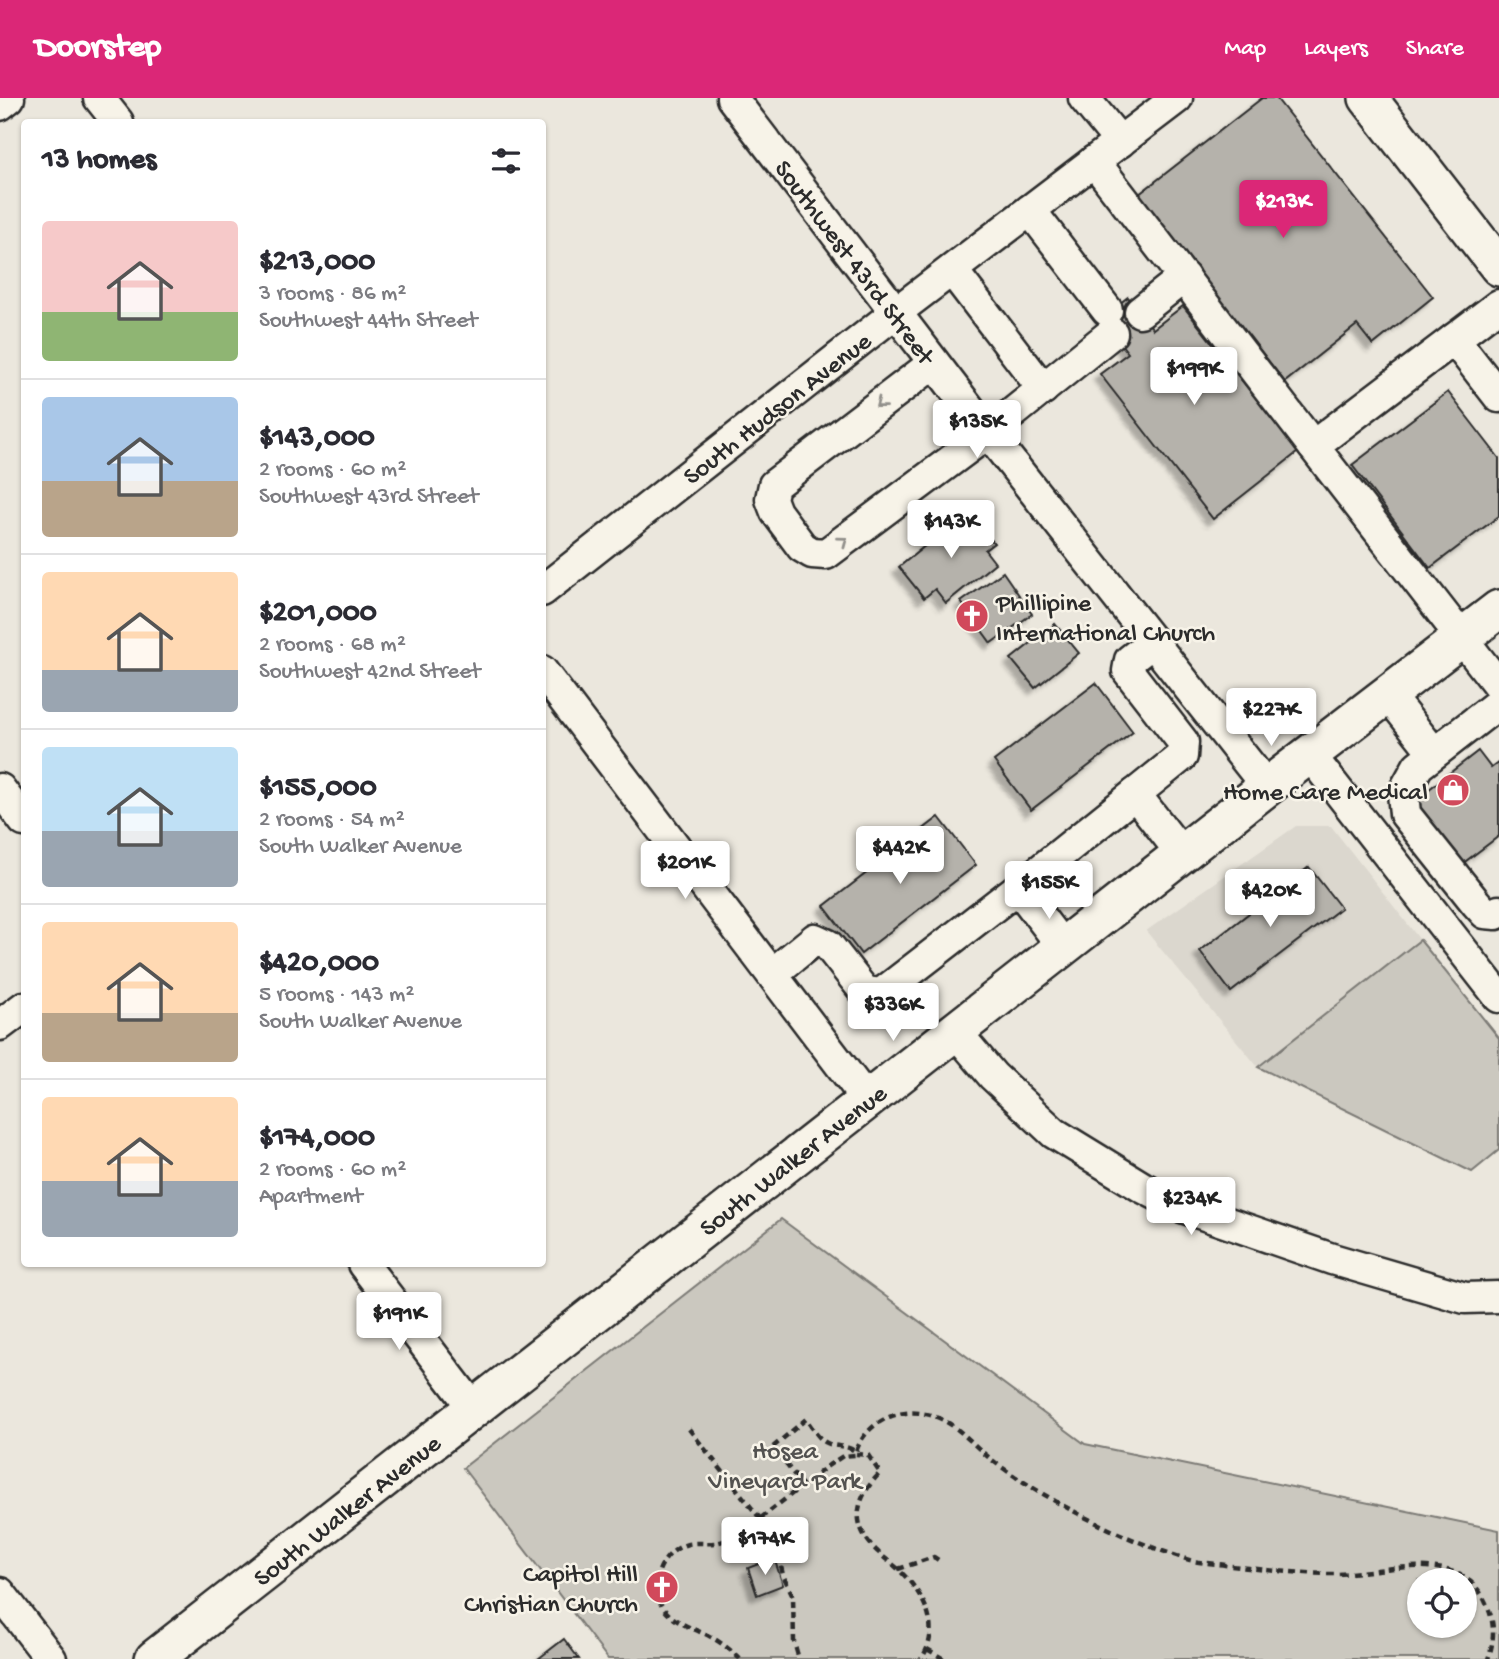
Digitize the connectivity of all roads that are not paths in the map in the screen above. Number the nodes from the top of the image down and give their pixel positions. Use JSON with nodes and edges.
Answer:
{"nodes":[{"id":1,"x":9,"y":98,"type":"edge"},
{"id":2,"x":99,"y":98,"type":"edge"},
{"id":3,"x":732,"y":98,"type":"edge"},
{"id":4,"x":1084,"y":98,"type":"edge"},
{"id":5,"x":1177,"y":98,"type":"edge"},
{"id":6,"x":1368,"y":98,"type":"edge"},
{"id":7,"x":0,"y":105,"type":"edge"},
{"id":8,"x":116,"y":119,"type":"edge"},
{"id":9,"x":1120,"y":142,"type":"junction"},
{"id":10,"x":1094,"y":161,"type":"junction"},
{"id":11,"x":1030,"y":210,"type":"junction"},
{"id":12,"x":1499,"y":267,"type":"edge"},
{"id":13,"x":952,"y":270,"type":"junction"},
{"id":14,"x":1184,"y":277,"type":"junction"},
{"id":15,"x":1499,"y":304,"type":"edge"},
{"id":16,"x":1140,"y":312,"type":"dead end"},
{"id":17,"x":895,"y":313,"type":"junction"},
{"id":18,"x":1454,"y":339,"type":"junction"},
{"id":19,"x":934,"y":363,"type":"junction"},
{"id":20,"x":1043,"y":389,"type":"junction"},
{"id":21,"x":1499,"y":397,"type":"edge"},
{"id":22,"x":988,"y":433,"type":"junction"},
{"id":23,"x":1313,"y":446,"type":"junction"},
{"id":24,"x":546,"y":588,"type":"edge"},
{"id":25,"x":1499,"y":609,"type":"edge"},
{"id":26,"x":1461,"y":639,"type":"junction"},
{"id":27,"x":1153,"y":642,"type":"junction"},
{"id":28,"x":546,"y":676,"type":"edge"},
{"id":29,"x":1499,"y":686,"type":"edge"},
{"id":30,"x":1388,"y":695,"type":"junction"},
{"id":31,"x":1499,"y":703,"type":"edge"},
{"id":32,"x":1434,"y":753,"type":"junction"},
{"id":33,"x":1310,"y":755,"type":"junction"},
{"id":34,"x":1267,"y":787,"type":"junction"},
{"id":35,"x":0,"y":789,"type":"edge"},
{"id":36,"x":1135,"y":794,"type":"junction"},
{"id":37,"x":1405,"y":814,"type":"junction"},
{"id":38,"x":21,"y":817,"type":"edge"},
{"id":39,"x":1376,"y":839,"type":"junction"},
{"id":40,"x":1182,"y":854,"type":"junction"},
{"id":41,"x":1018,"y":888,"type":"junction"},
{"id":42,"x":1488,"y":907,"type":"edge"},
{"id":43,"x":1444,"y":926,"type":"junction"},
{"id":44,"x":1063,"y":947,"type":"junction"},
{"id":45,"x":772,"y":974,"type":"junction"},
{"id":46,"x":1497,"y":989,"type":"edge"},
{"id":47,"x":21,"y":1009,"type":"edge"},
{"id":48,"x":0,"y":1026,"type":"edge"},
{"id":49,"x":955,"y":1031,"type":"junction"},
{"id":50,"x":867,"y":1100,"type":"junction"},
{"id":51,"x":365,"y":1267,"type":"edge"},
{"id":52,"x":1499,"y":1297,"type":"edge"},
{"id":53,"x":474,"y":1409,"type":"junction"},
{"id":54,"x":0,"y":1593,"type":"edge"},
{"id":55,"x":173,"y":1653,"type":"edge"},
{"id":56,"x":51,"y":1659,"type":"edge"}],
"edges":[{"from":1,"to":7,"type":"street"},
{"from":2,"to":8,"type":"street"},
{"from":3,"to":17,"type":"street","name":"Southwest 43rd Street"},
{"from":4,"to":9,"type":"street"},
{"from":5,"to":9,"type":"street","name":"South Hudson Avenue"},
{"from":6,"to":12,"type":"main road"},
{"from":9,"to":10,"type":"street","name":"South Hudson Avenue"},
{"from":10,"to":11,"type":"street","name":"South Hudson Avenue"},
{"from":10,"to":14,"type":"street"},
{"from":11,"to":13,"type":"street","name":"South Hudson Avenue"},
{"from":11,"to":20,"type":"street"},
{"from":13,"to":17,"type":"street","name":"South Hudson Avenue"},
{"from":13,"to":20,"type":"street"},
{"from":14,"to":16,"type":"street"},
{"from":14,"to":23,"type":"street"},
{"from":15,"to":18,"type":"street"},
{"from":17,"to":19,"type":"street","name":"Southwest 43rd Street"},
{"from":17,"to":24,"type":"street","name":"South Hudson Avenue"},
{"from":18,"to":21,"type":"street"},
{"from":18,"to":23,"type":"street"},
{"from":19,"to":22,"type":"street","name":"Southwest 43rd Street"},
{"from":19,"to":22,"type":"street","one_way":true},
{"from":20,"to":22,"type":"street"},
{"from":22,"to":27,"type":"street","name":"Southwest 43rd Street"},
{"from":23,"to":26,"type":"street"},
{"from":25,"to":26,"type":"main road","name":"South Walker Avenue"},
{"from":26,"to":29,"type":"street"},
{"from":26,"to":30,"type":"main road","name":"South Walker Avenue"},
{"from":27,"to":34,"type":"street","name":"Southwest 43rd Street"},
{"from":27,"to":36,"type":"street"},
{"from":28,"to":45,"type":"street"},
{"from":30,"to":32,"type":"street"},
{"from":30,"to":33,"type":"main road","name":"South Walker Avenue"},
{"from":31,"to":32,"type":"street"},
{"from":32,"to":37,"type":"street"},
{"from":33,"to":34,"type":"main road","name":"South Walker Avenue"},
{"from":33,"to":39,"type":"street"},
{"from":34,"to":40,"type":"main road","name":"South Walker Avenue"},
{"from":35,"to":38,"type":"street"},
{"from":36,"to":40,"type":"street"},
{"from":36,"to":41,"type":"street"},
{"from":37,"to":39,"type":"street"},
{"from":37,"to":42,"type":"street"},
{"from":39,"to":43,"type":"street"},
{"from":40,"to":44,"type":"main road","name":"South Walker Avenue"},
{"from":41,"to":44,"type":"street"},
{"from":41,"to":45,"type":"street"},
{"from":42,"to":43,"type":"street"},
{"from":43,"to":46,"type":"street"},
{"from":44,"to":49,"type":"main road","name":"South Walker Avenue"},
{"from":45,"to":50,"type":"street"},
{"from":47,"to":48,"type":"street"},
{"from":49,"to":50,"type":"main road","name":"South Walker Avenue"},
{"from":49,"to":52,"type":"street"},
{"from":50,"to":53,"type":"main road","name":"South Walker Avenue"},
{"from":51,"to":53,"type":"street"},
{"from":53,"to":55,"type":"main road","name":"South Walker Avenue"},
{"from":54,"to":56,"type":"street"}]}
